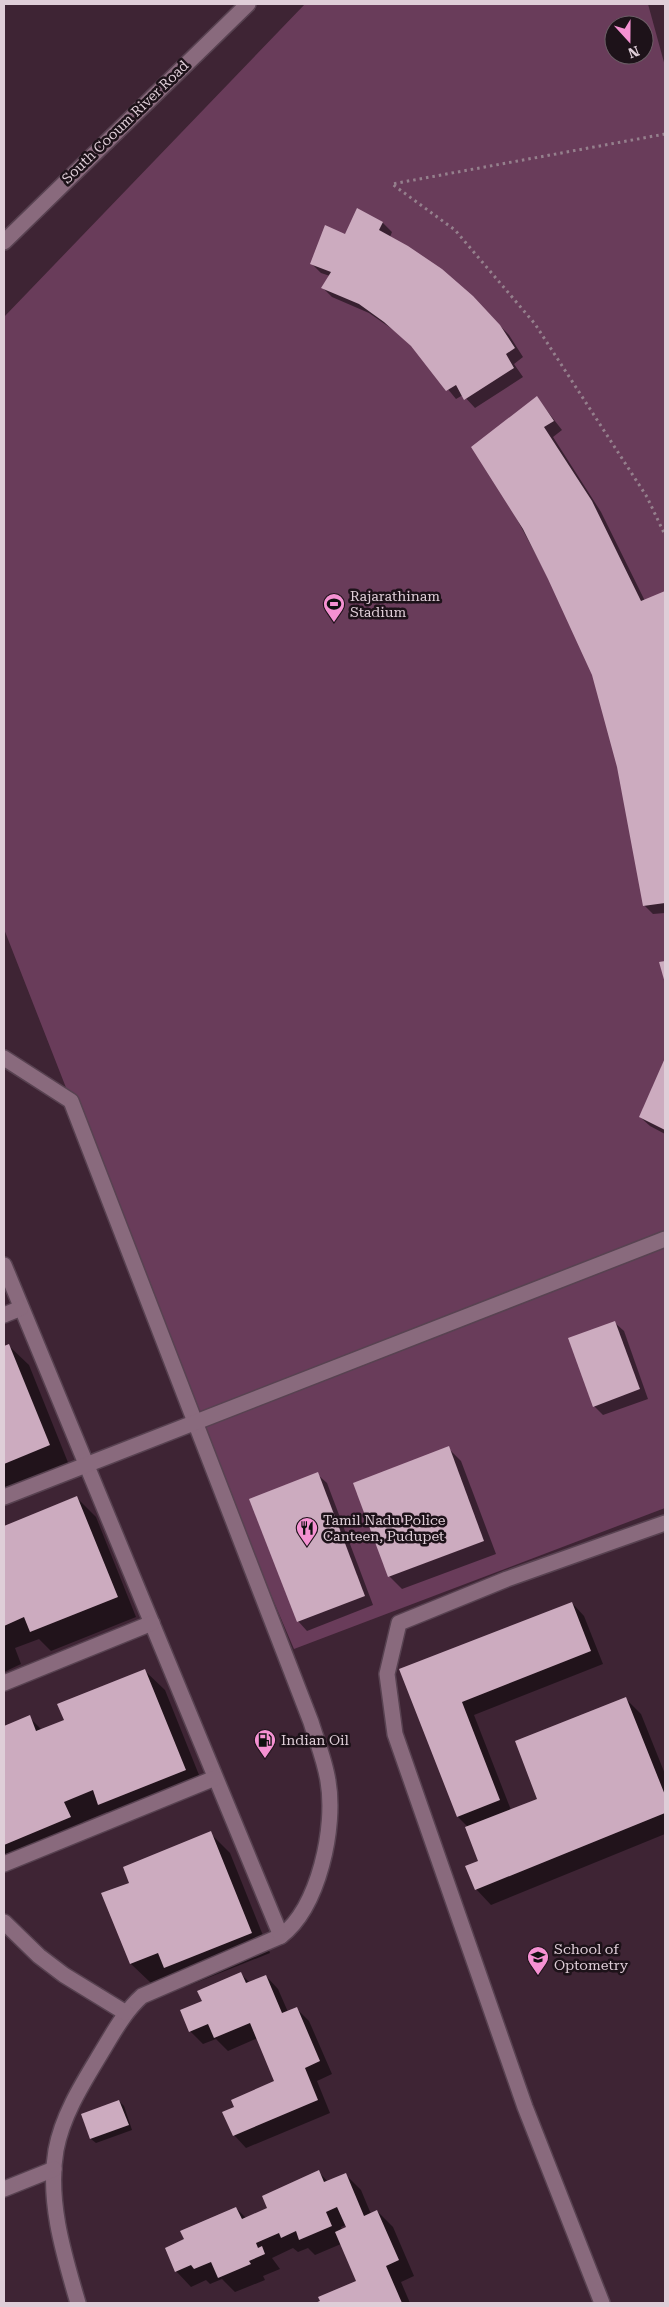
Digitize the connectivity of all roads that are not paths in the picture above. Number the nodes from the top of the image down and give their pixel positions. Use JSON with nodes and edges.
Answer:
{"nodes":[{"id":1,"x":248,"y":4,"type":"edge"},
{"id":2,"x":4,"y":242,"type":"edge"},
{"id":3,"x":4,"y":1058,"type":"edge"},
{"id":4,"x":665,"y":1239,"type":"edge"},
{"id":5,"x":4,"y":1265,"type":"edge"},
{"id":6,"x":21,"y":1308,"type":"junction"},
{"id":7,"x":4,"y":1315,"type":"edge"},
{"id":8,"x":196,"y":1421,"type":"junction"},
{"id":9,"x":86,"y":1464,"type":"junction"},
{"id":10,"x":4,"y":1497,"type":"edge"},
{"id":11,"x":665,"y":1523,"type":"edge"},
{"id":12,"x":152,"y":1623,"type":"junction"},
{"id":13,"x":4,"y":1683,"type":"edge"},
{"id":14,"x":215,"y":1778,"type":"junction"},
{"id":15,"x":4,"y":1864,"type":"edge"},
{"id":16,"x":4,"y":1922,"type":"edge"},
{"id":17,"x":281,"y":1936,"type":"junction"},
{"id":18,"x":126,"y":2013,"type":"junction"},
{"id":19,"x":54,"y":2169,"type":"junction"},
{"id":20,"x":4,"y":2189,"type":"edge"},
{"id":21,"x":78,"y":2303,"type":"edge"},
{"id":22,"x":602,"y":2303,"type":"edge"}],
"edges":[{"from":1,"to":2,"type":"street","name":"South Cooum River Road"},
{"from":3,"to":8,"type":"street"},
{"from":4,"to":8,"type":"street"},
{"from":5,"to":6,"type":"street"},
{"from":6,"to":7,"type":"street"},
{"from":6,"to":9,"type":"street"},
{"from":8,"to":9,"type":"street"},
{"from":8,"to":17,"type":"street"},
{"from":9,"to":10,"type":"street"},
{"from":9,"to":12,"type":"street"},
{"from":11,"to":22,"type":"street"},
{"from":12,"to":13,"type":"street"},
{"from":12,"to":14,"type":"street"},
{"from":14,"to":15,"type":"street"},
{"from":14,"to":17,"type":"street"},
{"from":16,"to":18,"type":"street"},
{"from":17,"to":18,"type":"street"},
{"from":18,"to":19,"type":"street"},
{"from":19,"to":20,"type":"street"},
{"from":19,"to":21,"type":"street"}]}
